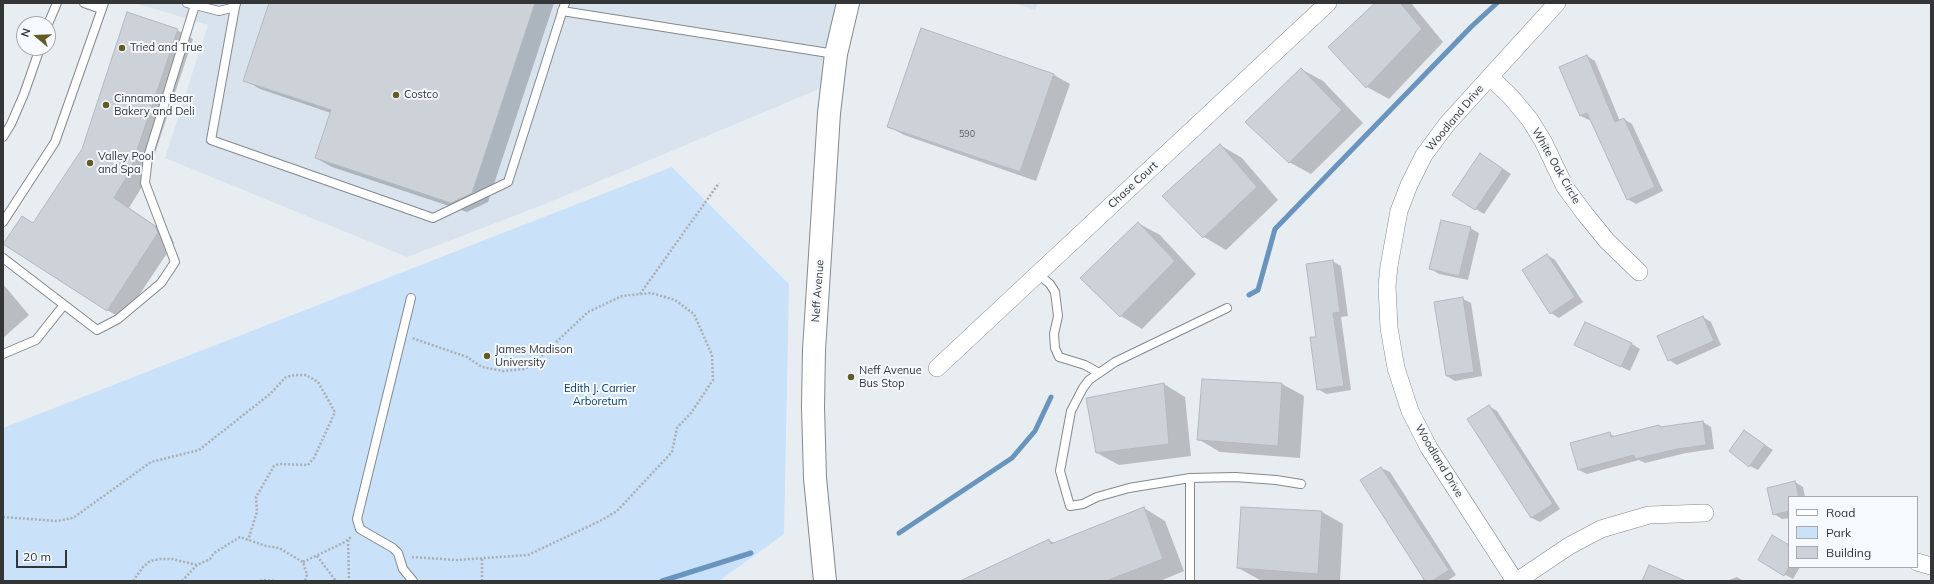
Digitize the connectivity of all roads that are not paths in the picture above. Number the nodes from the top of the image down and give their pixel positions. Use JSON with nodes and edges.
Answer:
{"nodes":[{"id":1,"x":57,"y":3,"type":"edge"},
{"id":2,"x":84,"y":3,"type":"edge"},
{"id":3,"x":848,"y":3,"type":"edge"},
{"id":4,"x":1328,"y":3,"type":"edge"},
{"id":5,"x":1557,"y":3,"type":"edge"},
{"id":6,"x":191,"y":4,"type":"edge"},
{"id":7,"x":236,"y":5,"type":"edge"},
{"id":8,"x":102,"y":6,"type":"edge"},
{"id":9,"x":563,"y":7,"type":"edge"},
{"id":10,"x":51,"y":16,"type":"edge"},
{"id":11,"x":836,"y":54,"type":"junction"},
{"id":12,"x":37,"y":56,"type":"edge"},
{"id":13,"x":1490,"y":77,"type":"junction"},
{"id":14,"x":3,"y":137,"type":"edge"},
{"id":15,"x":3,"y":222,"type":"edge"},
{"id":16,"x":3,"y":258,"type":"edge"},
{"id":17,"x":1639,"y":272,"type":"dead end"},
{"id":18,"x":1038,"y":274,"type":"junction"},
{"id":19,"x":411,"y":298,"type":"dead end"},
{"id":20,"x":63,"y":306,"type":"junction"},
{"id":21,"x":1227,"y":308,"type":"dead end"},
{"id":22,"x":3,"y":354,"type":"edge"},
{"id":23,"x":937,"y":368,"type":"dead end"},
{"id":24,"x":1099,"y":373,"type":"junction"},
{"id":25,"x":1190,"y":478,"type":"junction"},
{"id":26,"x":1301,"y":484,"type":"dead end"},
{"id":27,"x":1705,"y":513,"type":"dead end"},
{"id":28,"x":1918,"y":562,"type":"edge"},
{"id":29,"x":1931,"y":566,"type":"edge"},
{"id":30,"x":413,"y":581,"type":"edge"},
{"id":31,"x":826,"y":581,"type":"edge"},
{"id":32,"x":1190,"y":581,"type":"edge"},
{"id":33,"x":1516,"y":581,"type":"edge"}],
"edges":[{"from":1,"to":10,"type":"lane"},
{"from":2,"to":8,"type":"lane"},
{"from":3,"to":11,"type":"main road","name":"Neff Avenue"},
{"from":4,"to":18,"type":"street","name":"Chase Court"},
{"from":5,"to":13,"type":"street","name":"Woodland Drive"},
{"from":6,"to":7,"type":"lane"},
{"from":6,"to":20,"type":"lane"},
{"from":7,"to":9,"type":"lane"},
{"from":8,"to":15,"type":"lane"},
{"from":9,"to":11,"type":"lane"},
{"from":11,"to":31,"type":"main road","name":"Neff Avenue"},
{"from":12,"to":14,"type":"lane"},
{"from":13,"to":17,"type":"street","name":"White Oak Circle"},
{"from":13,"to":33,"type":"street","name":"Woodland Drive"},
{"from":16,"to":20,"type":"lane"},
{"from":18,"to":23,"type":"street","name":"Chase Court"},
{"from":18,"to":24,"type":"lane"},
{"from":19,"to":30,"type":"lane"},
{"from":20,"to":22,"type":"lane"},
{"from":21,"to":24,"type":"lane"},
{"from":24,"to":25,"type":"lane"},
{"from":25,"to":26,"type":"lane"},
{"from":25,"to":32,"type":"lane"},
{"from":27,"to":33,"type":"street"},
{"from":28,"to":29,"type":"street"}]}
